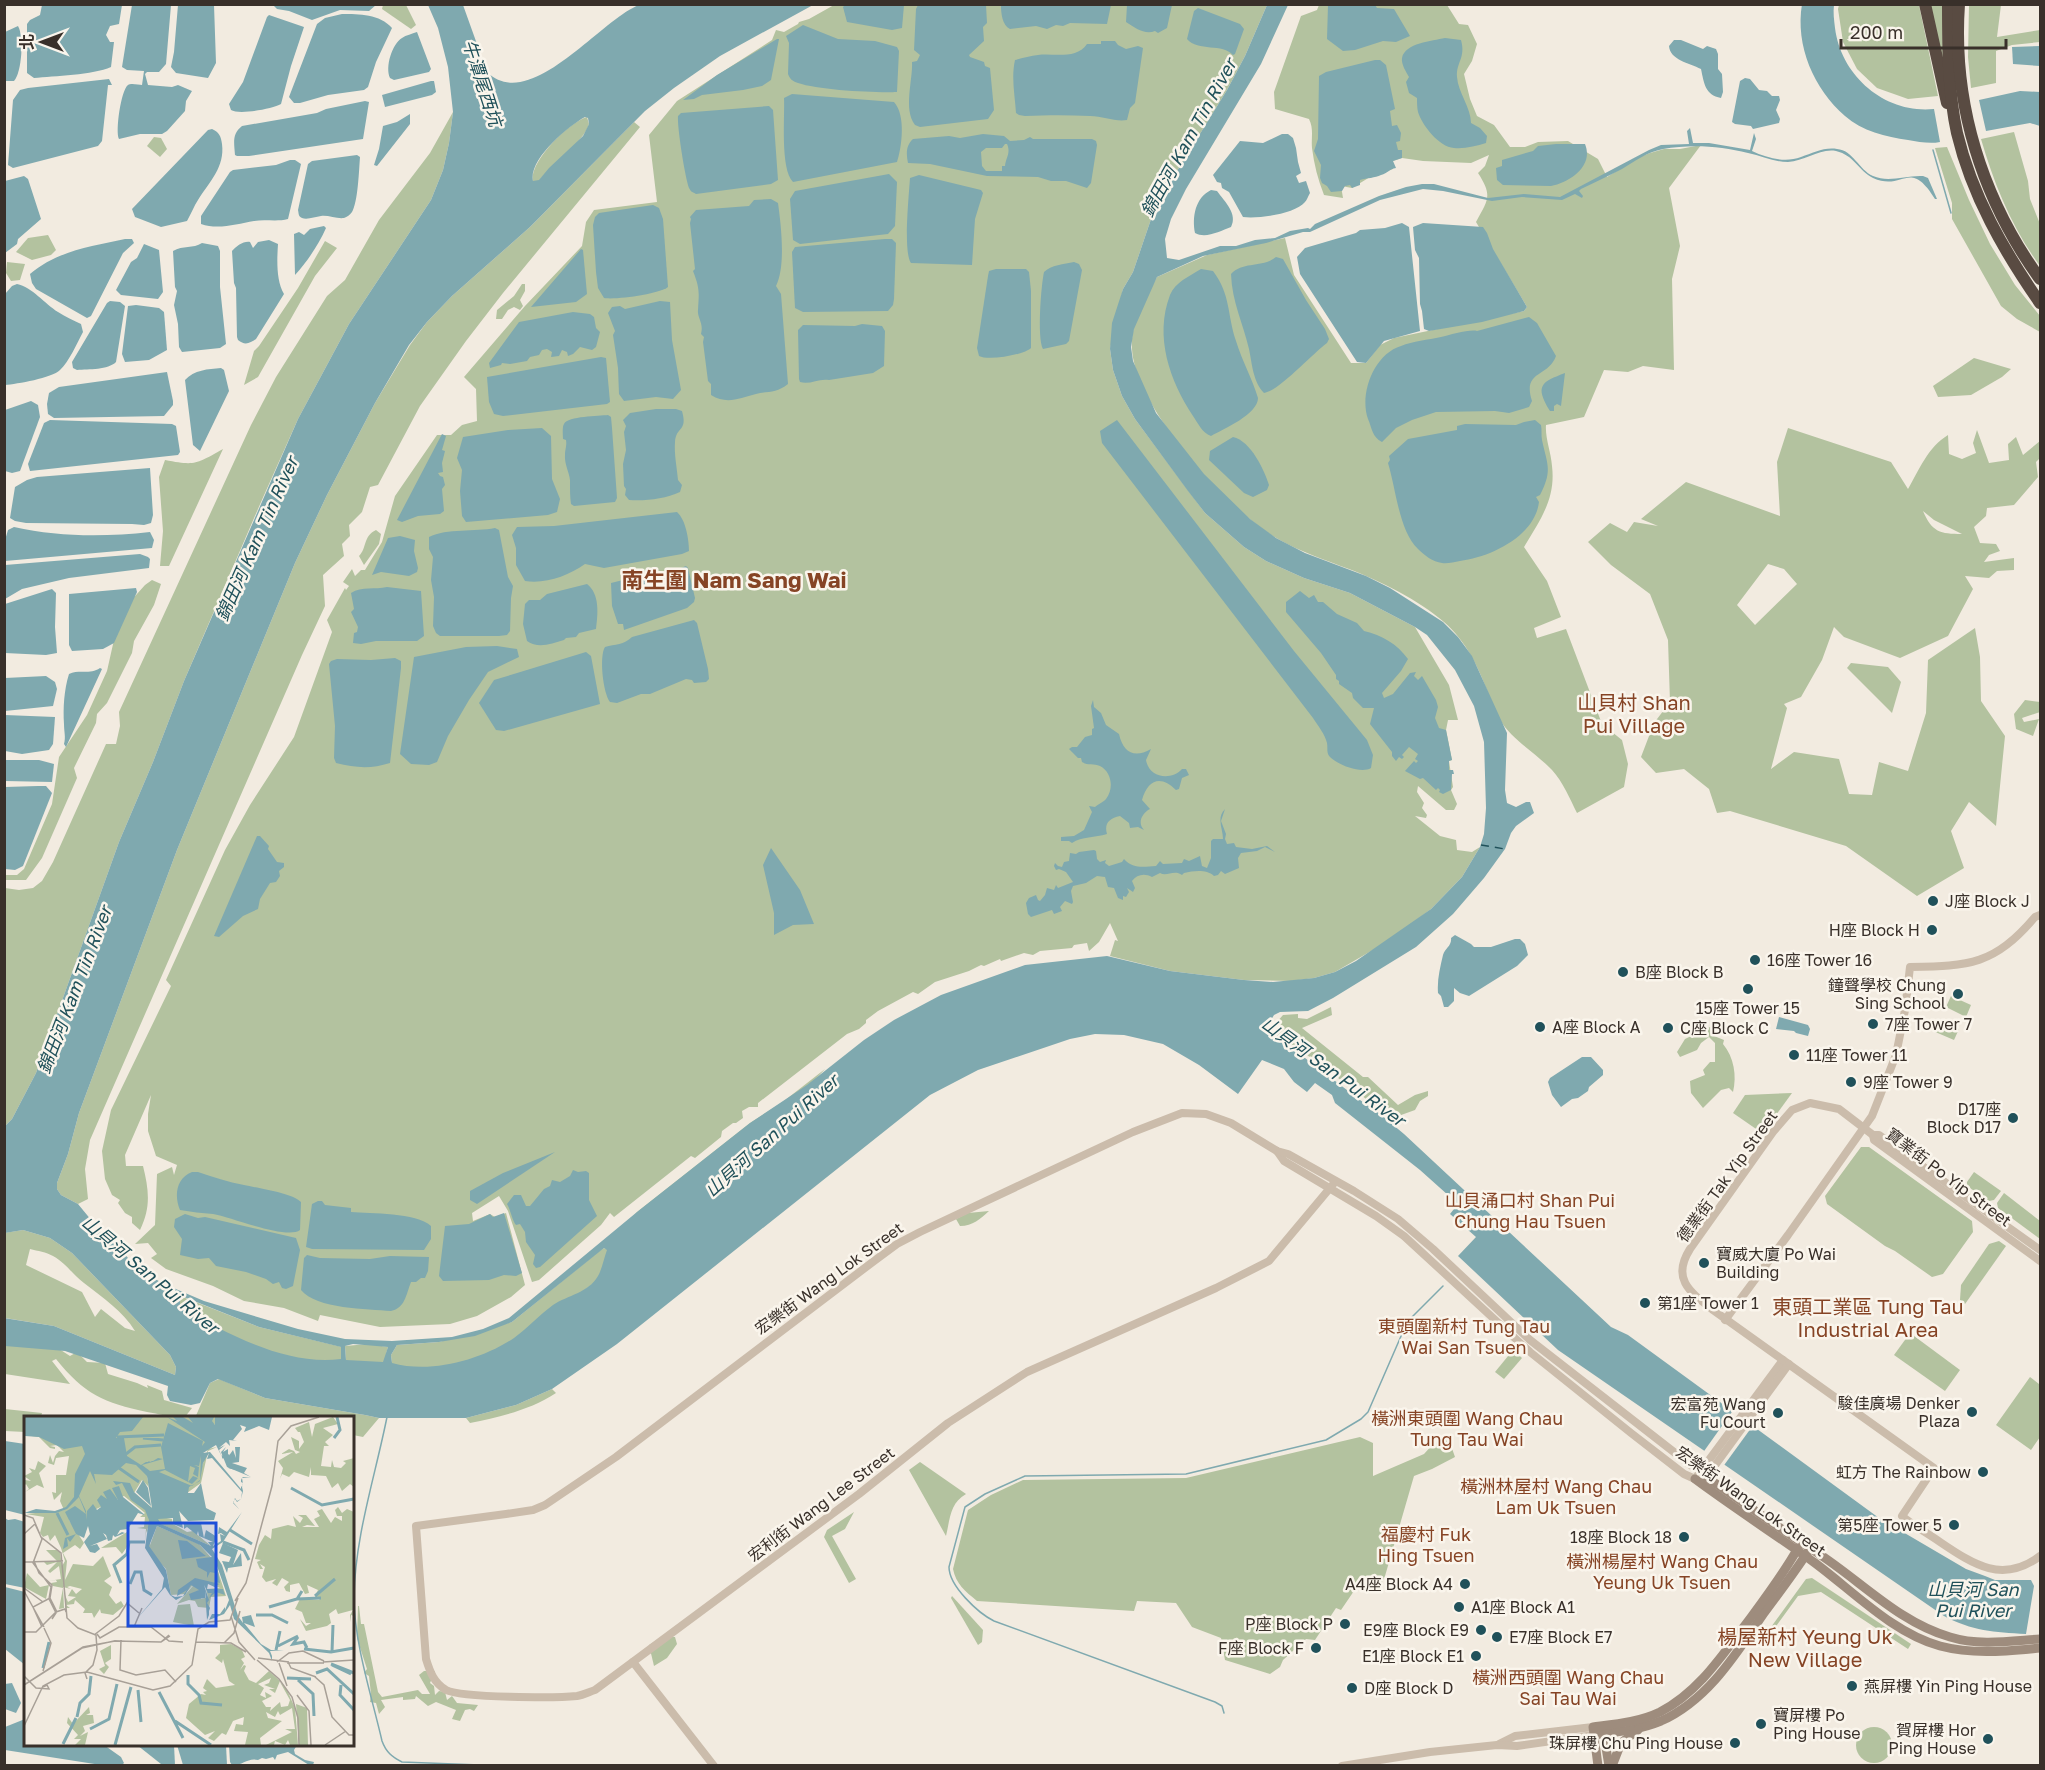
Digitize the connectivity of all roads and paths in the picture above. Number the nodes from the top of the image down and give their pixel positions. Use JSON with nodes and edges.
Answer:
{"nodes":[{"id":1,"x":1925,"y":4,"type":"edge"},
{"id":2,"x":1948,"y":4,"type":"edge"},
{"id":3,"x":1959,"y":4,"type":"edge"},
{"id":4,"x":1957,"y":133,"type":"junction"},
{"id":5,"x":2040,"y":279,"type":"edge"},
{"id":6,"x":2040,"y":303,"type":"edge"},
{"id":7,"x":2040,"y":915,"type":"edge"},
{"id":8,"x":1865,"y":1125,"type":"junction"},
{"id":9,"x":1873,"y":1135,"type":"junction"},
{"id":10,"x":1333,"y":1185,"type":"junction"},
{"id":11,"x":2040,"y":1250,"type":"edge"},
{"id":12,"x":2040,"y":1261,"type":"edge"},
{"id":13,"x":1725,"y":1320,"type":"junction"},
{"id":14,"x":1786,"y":1362,"type":"junction"},
{"id":15,"x":1701,"y":1478,"type":"junction"},
{"id":16,"x":416,"y":1526,"type":"joint"},
{"id":17,"x":1803,"y":1550,"type":"junction"},
{"id":18,"x":2040,"y":1556,"type":"edge"},
{"id":19,"x":2040,"y":1639,"type":"edge"},
{"id":20,"x":2040,"y":1648,"type":"edge"},
{"id":21,"x":633,"y":1662,"type":"junction"},
{"id":22,"x":1640,"y":1728,"type":"junction"},
{"id":23,"x":1598,"y":1730,"type":"junction"},
{"id":24,"x":714,"y":1766,"type":"edge"},
{"id":25,"x":1342,"y":1766,"type":"edge"},
{"id":26,"x":1598,"y":1766,"type":"edge"},
{"id":27,"x":1610,"y":1766,"type":"edge"}],
"edges":[{"from":1,"to":4,"type":"highway"},
{"from":2,"to":4,"type":"highway"},
{"from":3,"to":5,"type":"highway"},
{"from":4,"to":6,"type":"highway"},
{"from":7,"to":8,"type":"street"},
{"from":8,"to":9,"type":"street","name":"寶業街 Po Yip Street"},
{"from":8,"to":13,"type":"street"},
{"from":8,"to":13,"type":"street","name":"德業街 Tak Yip Street"},
{"from":9,"to":11,"type":"street","name":"寶業街 Po Yip Street"},
{"from":9,"to":12,"type":"street","name":"寶業街 Po Yip Street"},
{"from":10,"to":15,"type":"street","name":"宏樂街 Wang Lok Street"},
{"from":10,"to":16,"type":"street","name":"宏樂街 Wang Lok Street"},
{"from":10,"to":21,"type":"street","name":"宏利街 Wang Lee Street"},
{"from":13,"to":14,"type":"street","name":"德業街 Tak Yip Street"},
{"from":14,"to":15,"type":"street"},
{"from":14,"to":18,"type":"street","name":"德業街 Tak Yip Street"},
{"from":15,"to":17,"type":"main road","name":"宏樂街 Wang Lok Street"},
{"from":16,"to":21,"type":"street","name":"宏利街 Wang Lee Street"},
{"from":17,"to":19,"type":"main road","name":"宏樂街 Wang Lok Street"},
{"from":17,"to":20,"type":"main road","name":"宏樂街 Wang Lok Street"},
{"from":17,"to":22,"type":"main road"},
{"from":17,"to":23,"type":"main road"},
{"from":21,"to":24,"type":"street"},
{"from":22,"to":23,"type":"main road"},
{"from":22,"to":27,"type":"main road"},
{"from":23,"to":25,"type":"street"},
{"from":23,"to":26,"type":"main road"},
{"from":23,"to":27,"type":"main road"}]}
